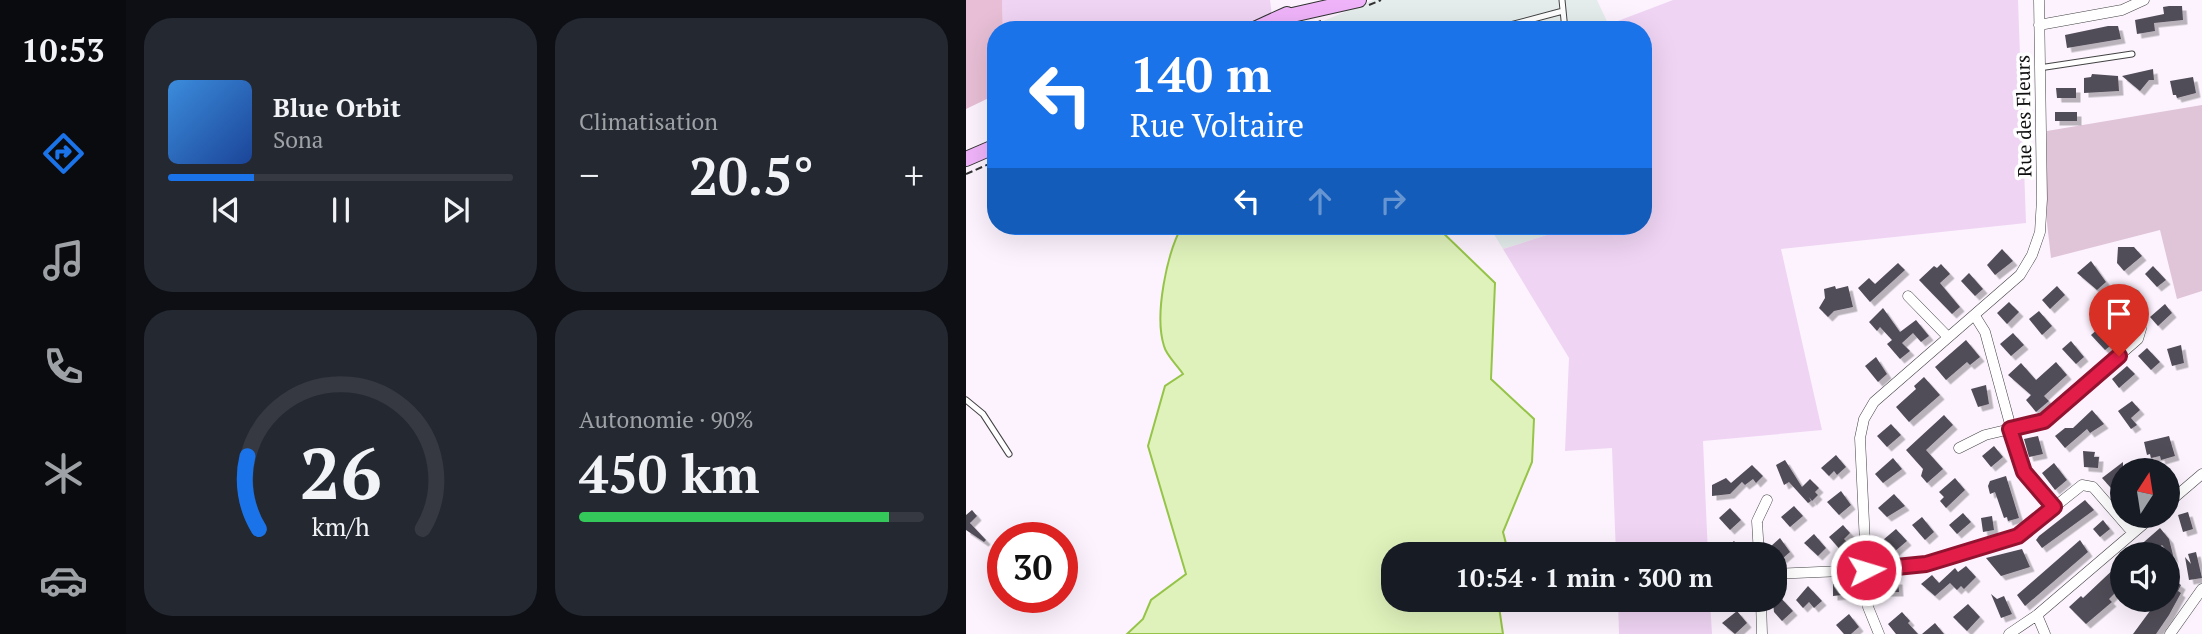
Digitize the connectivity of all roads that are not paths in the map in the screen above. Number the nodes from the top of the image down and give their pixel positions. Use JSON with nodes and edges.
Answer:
{"nodes":[{"id":1,"x":1317,"y":0,"type":"edge"},
{"id":2,"x":1359,"y":0,"type":"edge"},
{"id":3,"x":1562,"y":0,"type":"edge"},
{"id":4,"x":2039,"y":0,"type":"edge"},
{"id":5,"x":2144,"y":0,"type":"edge"},
{"id":6,"x":2122,"y":5,"type":"edge"},
{"id":7,"x":1563,"y":11,"type":"junction"},
{"id":8,"x":1279,"y":18,"type":"junction"},
{"id":9,"x":1272,"y":21,"type":"edge"},
{"id":10,"x":1525,"y":21,"type":"edge"},
{"id":11,"x":1564,"y":21,"type":"edge"},
{"id":12,"x":2039,"y":25,"type":"junction"},
{"id":13,"x":2132,"y":54,"type":"dead end"},
{"id":14,"x":2039,"y":68,"type":"junction"},
{"id":15,"x":987,"y":150,"type":"edge"},
{"id":16,"x":966,"y":159,"type":"edge"},
{"id":17,"x":2135,"y":295,"type":"dead end"},
{"id":18,"x":1908,"y":296,"type":"dead end"},
{"id":19,"x":1975,"y":316,"type":"junction"},
{"id":20,"x":1948,"y":337,"type":"junction"},
{"id":21,"x":966,"y":400,"type":"edge"},
{"id":22,"x":2010,"y":429,"type":"junction"},
{"id":23,"x":1959,"y":448,"type":"dead end"},
{"id":24,"x":1009,"y":454,"type":"dead end"},
{"id":25,"x":2202,"y":474,"type":"edge"},
{"id":26,"x":2180,"y":493,"type":"edge"},
{"id":27,"x":1767,"y":500,"type":"dead end"},
{"id":28,"x":2054,"y":507,"type":"junction"},
{"id":29,"x":2139,"y":528,"type":"edge"},
{"id":30,"x":2133,"y":533,"type":"junction"},
{"id":31,"x":1758,"y":542,"type":"edge"},
{"id":32,"x":1866,"y":570,"type":"junction"},
{"id":33,"x":1787,"y":573,"type":"edge"},
{"id":34,"x":2202,"y":589,"type":"edge"},
{"id":35,"x":1761,"y":612,"type":"edge"},
{"id":36,"x":2037,"y":615,"type":"junction"},
{"id":37,"x":1762,"y":634,"type":"edge"},
{"id":38,"x":1879,"y":634,"type":"edge"},
{"id":39,"x":2009,"y":634,"type":"edge"},
{"id":40,"x":2045,"y":634,"type":"edge"},
{"id":41,"x":2170,"y":634,"type":"edge"}],
"edges":[{"from":1,"to":8,"type":"main road"},
{"from":2,"to":8,"type":"main road"},
{"from":3,"to":7,"type":"lane"},
{"from":4,"to":12,"type":"street","name":"Rue des Fleurs"},
{"from":5,"to":6,"type":"street"},
{"from":6,"to":12,"type":"street"},
{"from":7,"to":10,"type":"lane"},
{"from":7,"to":11,"type":"lane"},
{"from":8,"to":9,"type":"main road"},
{"from":12,"to":14,"type":"street","name":"Rue des Fleurs"},
{"from":13,"to":14,"type":"lane"},
{"from":14,"to":19,"type":"street","name":"Rue des Fleurs"},
{"from":15,"to":16,"type":"main road"},
{"from":17,"to":22,"type":"street"},
{"from":18,"to":20,"type":"street"},
{"from":19,"to":20,"type":"street","name":"Rue des Fleurs"},
{"from":19,"to":22,"type":"street"},
{"from":20,"to":32,"type":"street","name":"Rue des Fleurs"},
{"from":21,"to":24,"type":"lane"},
{"from":22,"to":23,"type":"street"},
{"from":22,"to":28,"type":"street"},
{"from":25,"to":26,"type":"street"},
{"from":27,"to":31,"type":"street"},
{"from":28,"to":30,"type":"street"},
{"from":28,"to":32,"type":"street"},
{"from":29,"to":30,"type":"street"},
{"from":30,"to":36,"type":"street"},
{"from":32,"to":33,"type":"street"},
{"from":32,"to":38,"type":"street","name":"Rue des Fleurs"},
{"from":34,"to":41,"type":"street"},
{"from":35,"to":37,"type":"street"},
{"from":36,"to":39,"type":"street"},
{"from":36,"to":40,"type":"street"}]}
